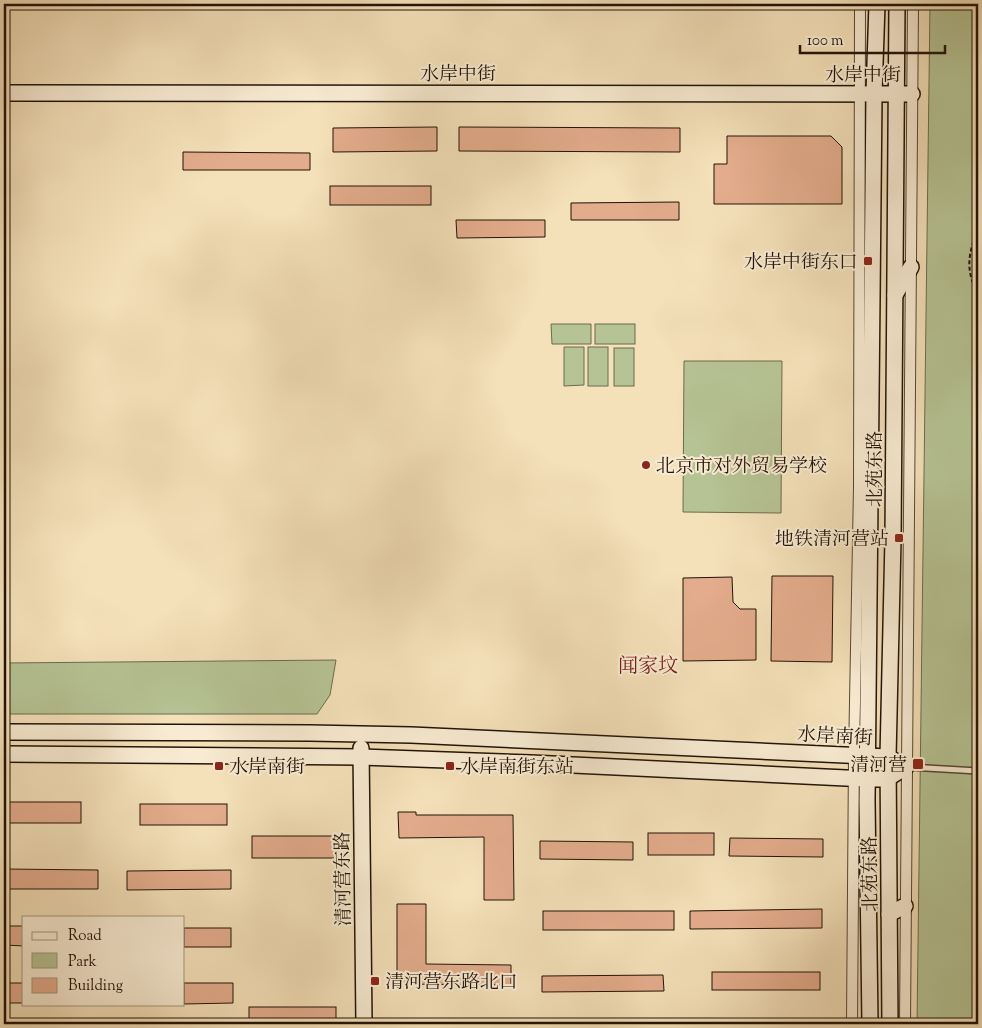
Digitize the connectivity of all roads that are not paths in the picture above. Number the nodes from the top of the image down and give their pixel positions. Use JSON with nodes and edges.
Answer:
{"nodes":[{"id":1,"x":860,"y":4,"type":"edge"},
{"id":2,"x":877,"y":4,"type":"edge"},
{"id":3,"x":897,"y":4,"type":"edge"},
{"id":4,"x":913,"y":4,"type":"edge"},
{"id":5,"x":4,"y":93,"type":"edge"},
{"id":6,"x":874,"y":94,"type":"junction"},
{"id":7,"x":896,"y":94,"type":"junction"},
{"id":8,"x":912,"y":94,"type":"junction"},
{"id":9,"x":859,"y":95,"type":"junction"},
{"id":10,"x":911,"y":267,"type":"junction"},
{"id":11,"x":895,"y":296,"type":"junction"},
{"id":12,"x":869,"y":595,"type":"junction"},
{"id":13,"x":856,"y":609,"type":"junction"},
{"id":14,"x":4,"y":732,"type":"edge"},
{"id":15,"x":361,"y":734,"type":"junction"},
{"id":16,"x":4,"y":754,"type":"edge"},
{"id":17,"x":861,"y":756,"type":"junction"},
{"id":18,"x":361,"y":757,"type":"junction"},
{"id":19,"x":888,"y":757,"type":"junction"},
{"id":20,"x":906,"y":767,"type":"junction"},
{"id":21,"x":978,"y":771,"type":"edge"},
{"id":22,"x":860,"y":778,"type":"junction"},
{"id":23,"x":888,"y":779,"type":"junction"},
{"id":24,"x":905,"y":906,"type":"junction"},
{"id":25,"x":889,"y":914,"type":"junction"},
{"id":26,"x":364,"y":1024,"type":"edge"},
{"id":27,"x":852,"y":1024,"type":"edge"},
{"id":28,"x":870,"y":1024,"type":"edge"},
{"id":29,"x":890,"y":1024,"type":"edge"},
{"id":30,"x":905,"y":1024,"type":"edge"}],
"edges":[{"from":1,"to":9,"type":"street"},
{"from":2,"to":6,"type":"street","name":"北苑东路"},
{"from":3,"to":7,"type":"street","name":"北苑东路"},
{"from":4,"to":8,"type":"street"},
{"from":5,"to":9,"type":"street","name":"水岸中街"},
{"from":6,"to":7,"type":"street","name":"水岸中街"},
{"from":6,"to":9,"type":"street","name":"水岸中街"},
{"from":6,"to":12,"type":"street","name":"北苑东路"},
{"from":7,"to":8,"type":"street","name":"水岸中街"},
{"from":7,"to":11,"type":"street","name":"北苑东路"},
{"from":8,"to":10,"type":"street"},
{"from":9,"to":13,"type":"street"},
{"from":10,"to":11,"type":"street"},
{"from":10,"to":20,"type":"street"},
{"from":11,"to":19,"type":"street","name":"北苑东路"},
{"from":12,"to":13,"type":"street"},
{"from":12,"to":17,"type":"street","name":"北苑东路"},
{"from":13,"to":17,"type":"street"},
{"from":14,"to":15,"type":"street","name":"水岸南街"},
{"from":15,"to":17,"type":"street","name":"水岸南街"},
{"from":15,"to":18,"type":"street","name":"清河营东路"},
{"from":16,"to":18,"type":"street"},
{"from":17,"to":19,"type":"street","name":"水岸南街"},
{"from":17,"to":22,"type":"street","name":"北苑东路"},
{"from":18,"to":22,"type":"street"},
{"from":18,"to":26,"type":"street","name":"清河营东路"},
{"from":19,"to":20,"type":"street","name":"水岸南街"},
{"from":19,"to":23,"type":"street","name":"北苑东路"},
{"from":20,"to":21,"type":"lane"},
{"from":20,"to":23,"type":"street"},
{"from":20,"to":24,"type":"street"},
{"from":22,"to":23,"type":"street"},
{"from":22,"to":27,"type":"street"},
{"from":22,"to":28,"type":"street","name":"北苑东路"},
{"from":23,"to":25,"type":"street","name":"北苑东路"},
{"from":24,"to":25,"type":"street"},
{"from":24,"to":30,"type":"street"},
{"from":25,"to":29,"type":"street","name":"北苑东路"}]}
